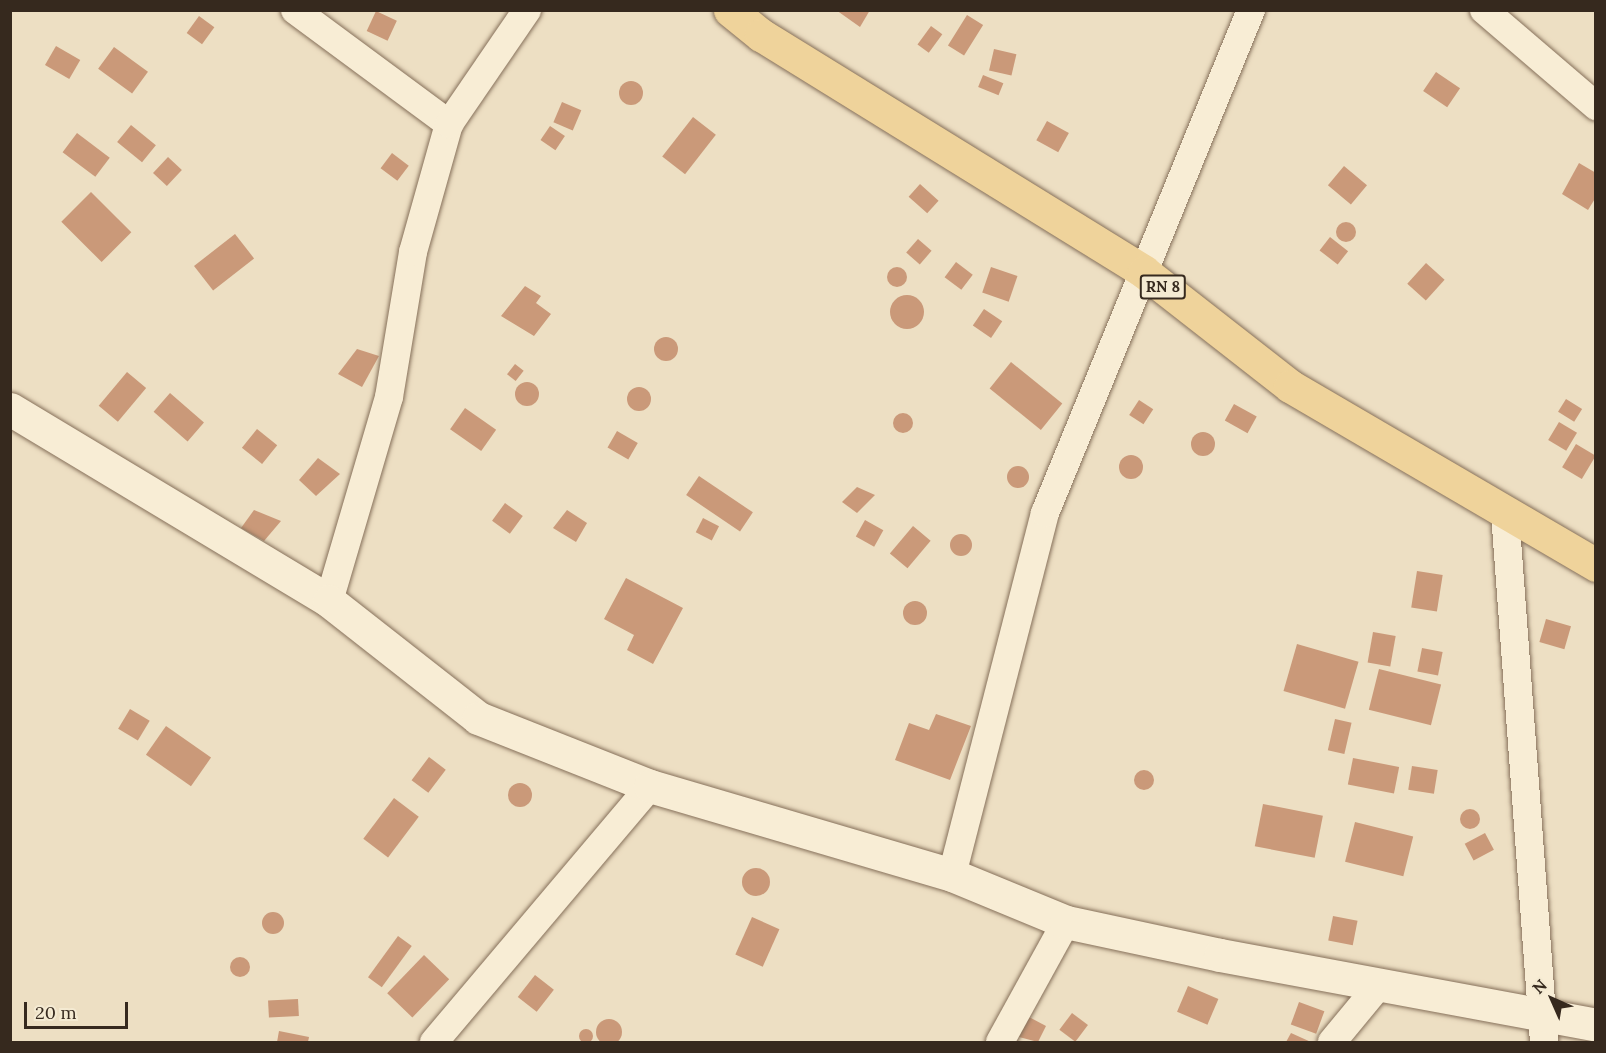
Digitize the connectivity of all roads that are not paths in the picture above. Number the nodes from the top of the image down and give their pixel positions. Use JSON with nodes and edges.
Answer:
{"nodes":[{"id":1,"x":295,"y":10,"type":"edge"},
{"id":2,"x":526,"y":10,"type":"edge"},
{"id":3,"x":730,"y":10,"type":"edge"},
{"id":4,"x":1251,"y":10,"type":"edge"},
{"id":5,"x":1485,"y":10,"type":"edge"},
{"id":6,"x":1596,"y":106,"type":"edge"},
{"id":7,"x":449,"y":124,"type":"junction"},
{"id":8,"x":1144,"y":272,"type":"junction"},
{"id":9,"x":10,"y":409,"type":"edge"},
{"id":10,"x":1505,"y":513,"type":"junction"},
{"id":11,"x":1596,"y":565,"type":"edge"},
{"id":12,"x":329,"y":601,"type":"junction"},
{"id":13,"x":650,"y":786,"type":"junction"},
{"id":14,"x":952,"y":875,"type":"junction"},
{"id":15,"x":1066,"y":922,"type":"junction"},
{"id":16,"x":1380,"y":984,"type":"junction"},
{"id":17,"x":1596,"y":1025,"type":"edge"},
{"id":18,"x":1542,"y":1028,"type":"edge"},
{"id":19,"x":434,"y":1042,"type":"edge"},
{"id":20,"x":1000,"y":1042,"type":"edge"},
{"id":21,"x":1332,"y":1042,"type":"edge"}],
"edges":[{"from":1,"to":7,"type":"street"},
{"from":2,"to":7,"type":"street"},
{"from":3,"to":8,"type":"main road","number":"RN 8"},
{"from":4,"to":8,"type":"street"},
{"from":5,"to":6,"type":"street"},
{"from":7,"to":12,"type":"street"},
{"from":8,"to":10,"type":"main road","number":"RN 8"},
{"from":8,"to":14,"type":"street"},
{"from":9,"to":12,"type":"street"},
{"from":10,"to":11,"type":"main road","number":"RN 8"},
{"from":10,"to":18,"type":"street"},
{"from":12,"to":13,"type":"street"},
{"from":13,"to":14,"type":"street"},
{"from":13,"to":19,"type":"street"},
{"from":14,"to":15,"type":"street"},
{"from":15,"to":16,"type":"street"},
{"from":15,"to":20,"type":"street"},
{"from":16,"to":18,"type":"street"},
{"from":16,"to":21,"type":"street"},
{"from":17,"to":18,"type":"street"}]}
